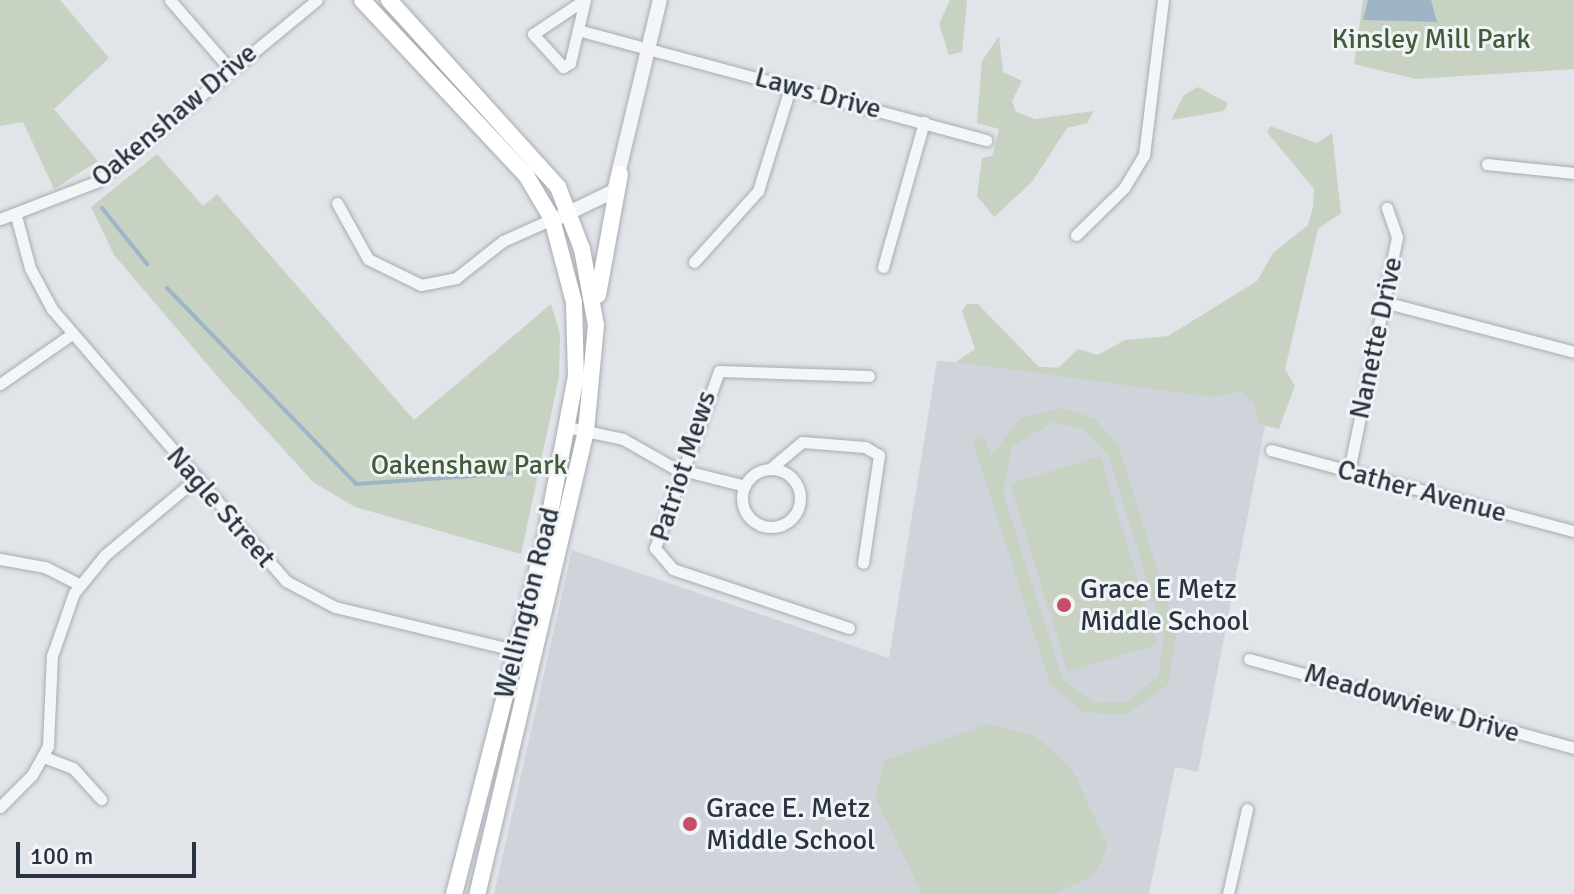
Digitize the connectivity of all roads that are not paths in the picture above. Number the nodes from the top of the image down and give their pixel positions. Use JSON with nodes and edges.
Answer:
{"nodes":[{"id":1,"x":170,"y":0,"type":"edge"},
{"id":2,"x":300,"y":0,"type":"edge"},
{"id":3,"x":317,"y":0,"type":"edge"},
{"id":4,"x":362,"y":0,"type":"edge"},
{"id":5,"x":389,"y":0,"type":"edge"},
{"id":6,"x":584,"y":0,"type":"edge"},
{"id":7,"x":660,"y":0,"type":"edge"},
{"id":8,"x":1163,"y":0,"type":"edge"},
{"id":9,"x":295,"y":13,"type":"junction"},
{"id":10,"x":578,"y":30,"type":"junction"},
{"id":11,"x":650,"y":48,"type":"junction"},
{"id":12,"x":230,"y":69,"type":"junction"},
{"id":13,"x":791,"y":85,"type":"junction"},
{"id":14,"x":924,"y":122,"type":"junction"},
{"id":15,"x":986,"y":140,"type":"dead end"},
{"id":16,"x":1487,"y":164,"type":"dead end"},
{"id":17,"x":1574,"y":173,"type":"edge"},
{"id":18,"x":620,"y":174,"type":"junction"},
{"id":19,"x":337,"y":203,"type":"dead end"},
{"id":20,"x":1387,"y":208,"type":"dead end"},
{"id":21,"x":570,"y":213,"type":"junction"},
{"id":22,"x":16,"y":216,"type":"junction"},
{"id":23,"x":0,"y":219,"type":"edge"},
{"id":24,"x":552,"y":219,"type":"junction"},
{"id":25,"x":1076,"y":235,"type":"dead end"},
{"id":26,"x":694,"y":262,"type":"dead end"},
{"id":27,"x":883,"y":267,"type":"dead end"},
{"id":28,"x":1384,"y":302,"type":"junction"},
{"id":29,"x":595,"y":320,"type":"junction"},
{"id":30,"x":72,"y":334,"type":"junction"},
{"id":31,"x":1574,"y":352,"type":"edge"},
{"id":32,"x":869,"y":376,"type":"dead end"},
{"id":33,"x":0,"y":384,"type":"edge"},
{"id":34,"x":567,"y":427,"type":"junction"},
{"id":35,"x":586,"y":431,"type":"junction"},
{"id":36,"x":1271,"y":450,"type":"dead end"},
{"id":37,"x":771,"y":468,"type":"junction"},
{"id":38,"x":680,"y":470,"type":"junction"},
{"id":39,"x":1349,"y":471,"type":"junction"},
{"id":40,"x":196,"y":479,"type":"junction"},
{"id":41,"x":745,"y":486,"type":"junction"},
{"id":42,"x":1574,"y":531,"type":"edge"},
{"id":43,"x":0,"y":559,"type":"edge"},
{"id":44,"x":863,"y":563,"type":"dead end"},
{"id":45,"x":79,"y":584,"type":"junction"},
{"id":46,"x":849,"y":628,"type":"dead end"},
{"id":47,"x":517,"y":650,"type":"junction"},
{"id":48,"x":536,"y":655,"type":"junction"},
{"id":49,"x":1249,"y":659,"type":"dead end"},
{"id":50,"x":1574,"y":748,"type":"edge"},
{"id":51,"x":44,"y":757,"type":"junction"},
{"id":52,"x":101,"y":799,"type":"dead end"},
{"id":53,"x":0,"y":807,"type":"edge"},
{"id":54,"x":1247,"y":809,"type":"dead end"},
{"id":55,"x":454,"y":894,"type":"edge"},
{"id":56,"x":477,"y":894,"type":"edge"},
{"id":57,"x":1228,"y":894,"type":"edge"}],
"edges":[{"from":1,"to":12,"type":"street"},
{"from":2,"to":9,"type":"street","name":"Oakenshaw Drive"},
{"from":3,"to":9,"type":"street","name":"Oakenshaw Drive"},
{"from":4,"to":24,"type":"main road","name":"Wellington Road"},
{"from":5,"to":21,"type":"main road","name":"Wellington Road"},
{"from":6,"to":10,"type":"street"},
{"from":6,"to":10,"type":"street"},
{"from":7,"to":11,"type":"street"},
{"from":8,"to":25,"type":"street"},
{"from":9,"to":12,"type":"street","name":"Oakenshaw Drive"},
{"from":10,"to":11,"type":"street","name":"Laws Drive"},
{"from":11,"to":13,"type":"street","name":"Laws Drive"},
{"from":11,"to":18,"type":"street"},
{"from":12,"to":22,"type":"street","name":"Oakenshaw Drive"},
{"from":13,"to":14,"type":"street","name":"Laws Drive"},
{"from":13,"to":26,"type":"street"},
{"from":14,"to":15,"type":"street","name":"Laws Drive"},
{"from":14,"to":27,"type":"street"},
{"from":16,"to":17,"type":"street"},
{"from":18,"to":21,"type":"street"},
{"from":18,"to":29,"type":"main road"},
{"from":19,"to":24,"type":"street"},
{"from":20,"to":28,"type":"street","name":"Nanette Drive"},
{"from":21,"to":24,"type":"street"},
{"from":21,"to":29,"type":"main road","name":"Wellington Road"},
{"from":22,"to":23,"type":"street","name":"Oakenshaw Drive"},
{"from":22,"to":30,"type":"street","name":"Nagle Street"},
{"from":24,"to":34,"type":"main road","name":"Wellington Road"},
{"from":28,"to":31,"type":"street"},
{"from":28,"to":39,"type":"street","name":"Nanette Drive"},
{"from":29,"to":35,"type":"main road","name":"Wellington Road"},
{"from":30,"to":33,"type":"street"},
{"from":30,"to":40,"type":"street","name":"Nagle Street"},
{"from":32,"to":38,"type":"street","name":"Patriot Mews"},
{"from":34,"to":35,"type":"street"},
{"from":34,"to":47,"type":"main road","name":"Wellington Road"},
{"from":35,"to":38,"type":"street"},
{"from":35,"to":48,"type":"main road","name":"Wellington Road"},
{"from":36,"to":39,"type":"street","name":"Cather Avenue"},
{"from":37,"to":41,"type":"street"},
{"from":37,"to":41,"type":"street"},
{"from":37,"to":44,"type":"street"},
{"from":38,"to":41,"type":"street"},
{"from":38,"to":46,"type":"street","name":"Patriot Mews"},
{"from":39,"to":42,"type":"street","name":"Cather Avenue"},
{"from":40,"to":45,"type":"street"},
{"from":40,"to":47,"type":"street","name":"Nagle Street"},
{"from":43,"to":45,"type":"street"},
{"from":45,"to":51,"type":"street"},
{"from":47,"to":48,"type":"street","name":"Nagle Street"},
{"from":47,"to":55,"type":"main road","name":"Wellington Road"},
{"from":48,"to":56,"type":"main road","name":"Wellington Road"},
{"from":49,"to":50,"type":"street","name":"Meadowview Drive"},
{"from":51,"to":52,"type":"street"},
{"from":51,"to":53,"type":"street"},
{"from":54,"to":57,"type":"street"}]}
